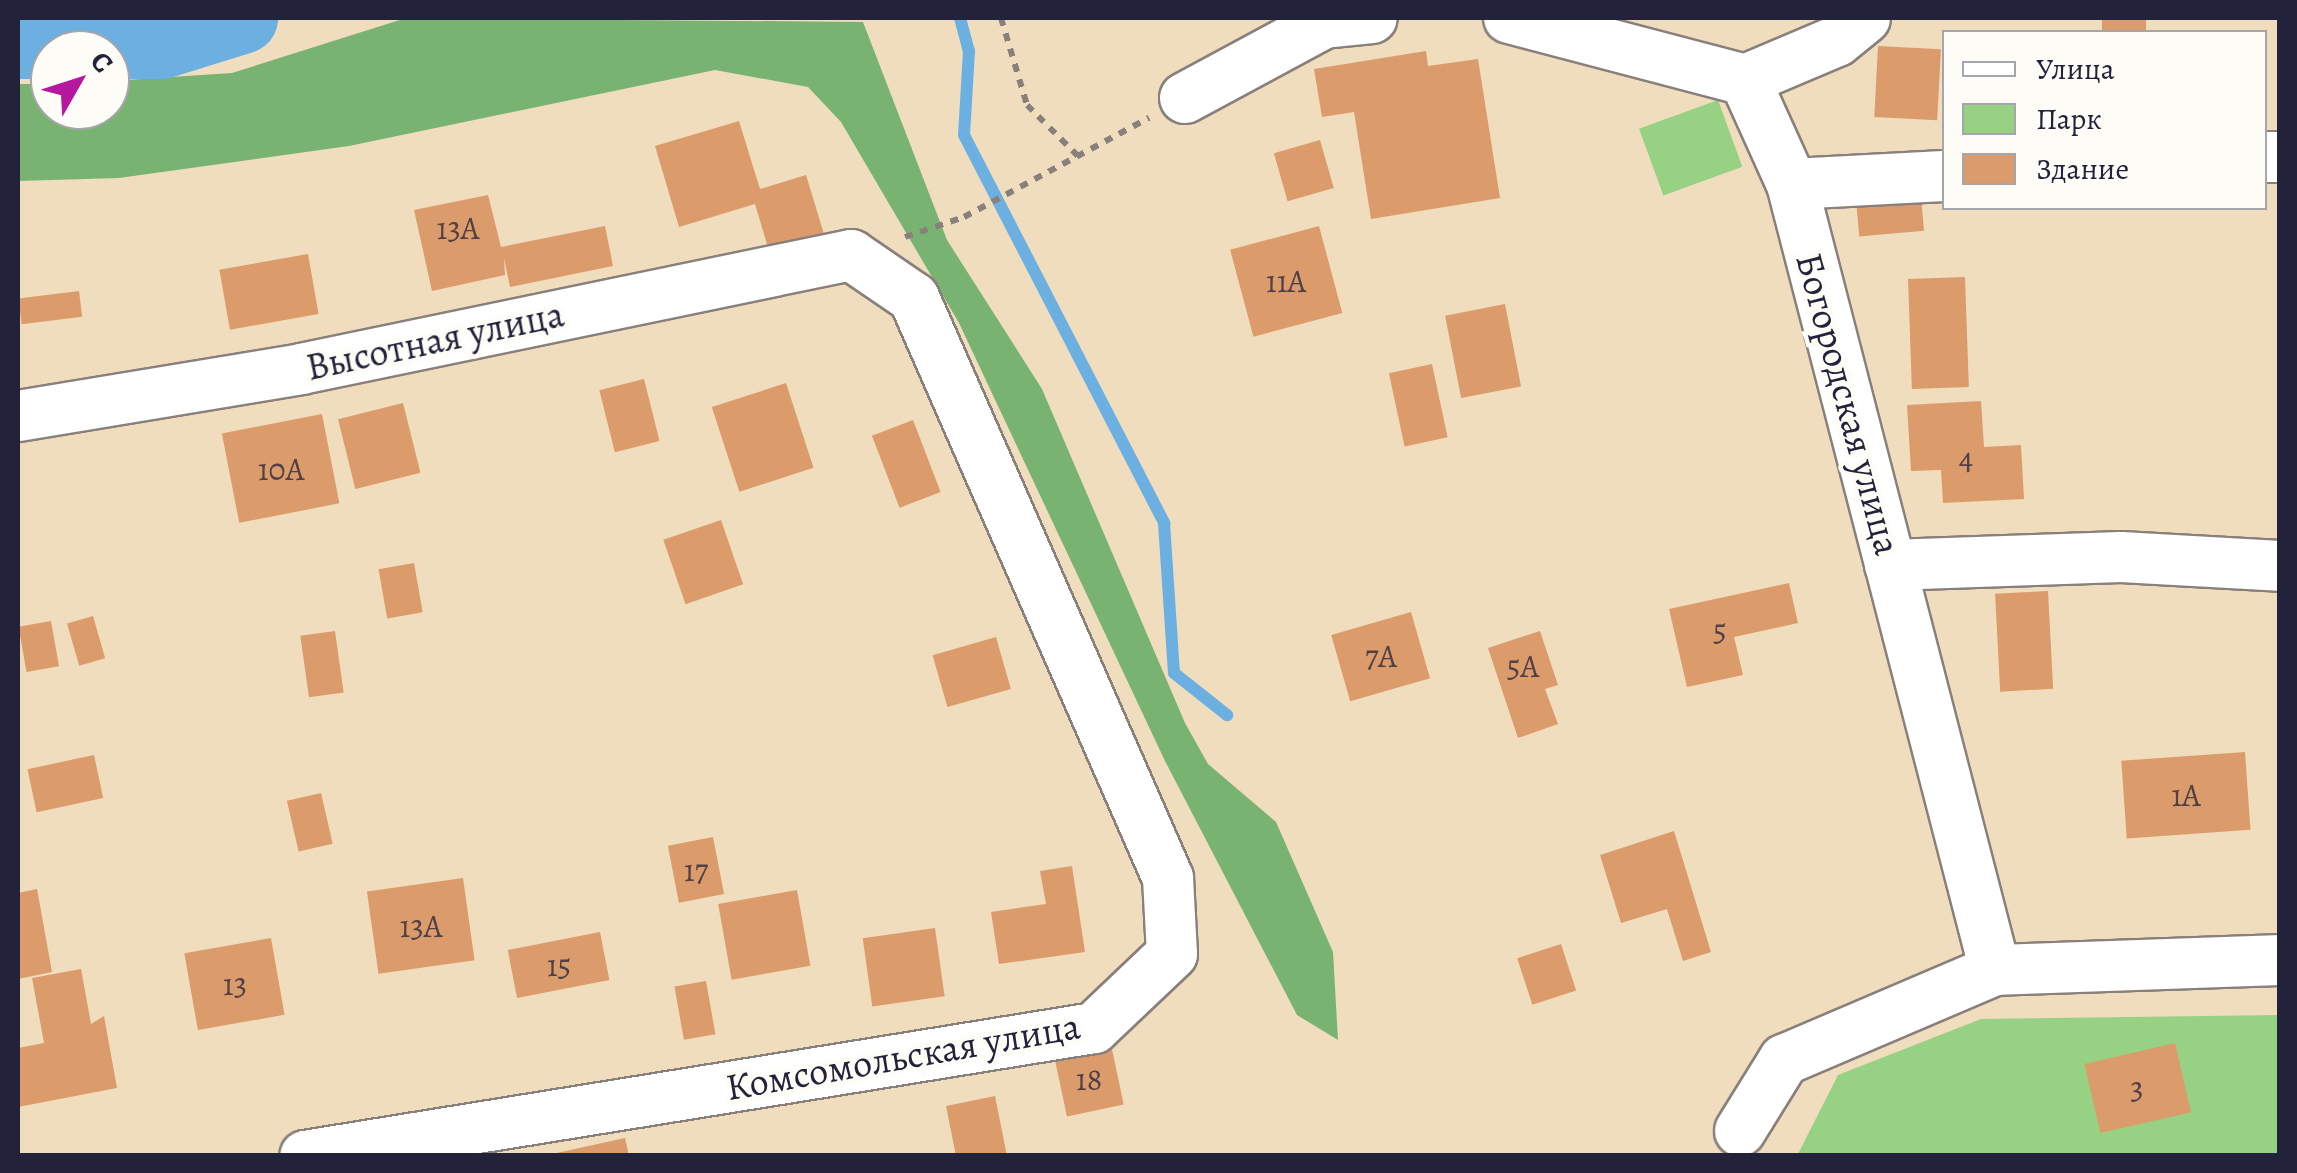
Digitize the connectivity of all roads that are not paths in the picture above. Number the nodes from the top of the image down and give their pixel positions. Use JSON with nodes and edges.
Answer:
{"nodes":[{"id":1,"x":1372,"y":18,"type":"edge"},
{"id":2,"x":1509,"y":18,"type":"edge"},
{"id":3,"x":1865,"y":18,"type":"edge"},
{"id":4,"x":1744,"y":80,"type":"junction"},
{"id":5,"x":1185,"y":98,"type":"road end"},
{"id":6,"x":1942,"y":176,"type":"edge"},
{"id":7,"x":1792,"y":184,"type":"junction"},
{"id":8,"x":852,"y":255,"type":"joint"},
{"id":9,"x":18,"y":416,"type":"edge"},
{"id":10,"x":1890,"y":566,"type":"junction"},
{"id":11,"x":2280,"y":566,"type":"edge"},
{"id":12,"x":2280,"y":960,"type":"edge"},
{"id":13,"x":1996,"y":970,"type":"junction"},
{"id":14,"x":1740,"y":1131,"type":"dead end"},
{"id":15,"x":305,"y":1156,"type":"edge"}],
"edges":[{"from":1,"to":5,"type":"street"},
{"from":2,"to":4,"type":"street"},
{"from":3,"to":4,"type":"street"},
{"from":4,"to":7,"type":"street","name":"Богородская улица"},
{"from":6,"to":7,"type":"street"},
{"from":7,"to":10,"type":"street","name":"Богородская улица"},
{"from":8,"to":9,"type":"street","name":"Высотная улица"},
{"from":8,"to":15,"type":"street","name":"Комсомольская улица"},
{"from":10,"to":11,"type":"street"},
{"from":10,"to":13,"type":"street","name":"Богородская улица"},
{"from":12,"to":13,"type":"street"},
{"from":13,"to":14,"type":"street"}]}
